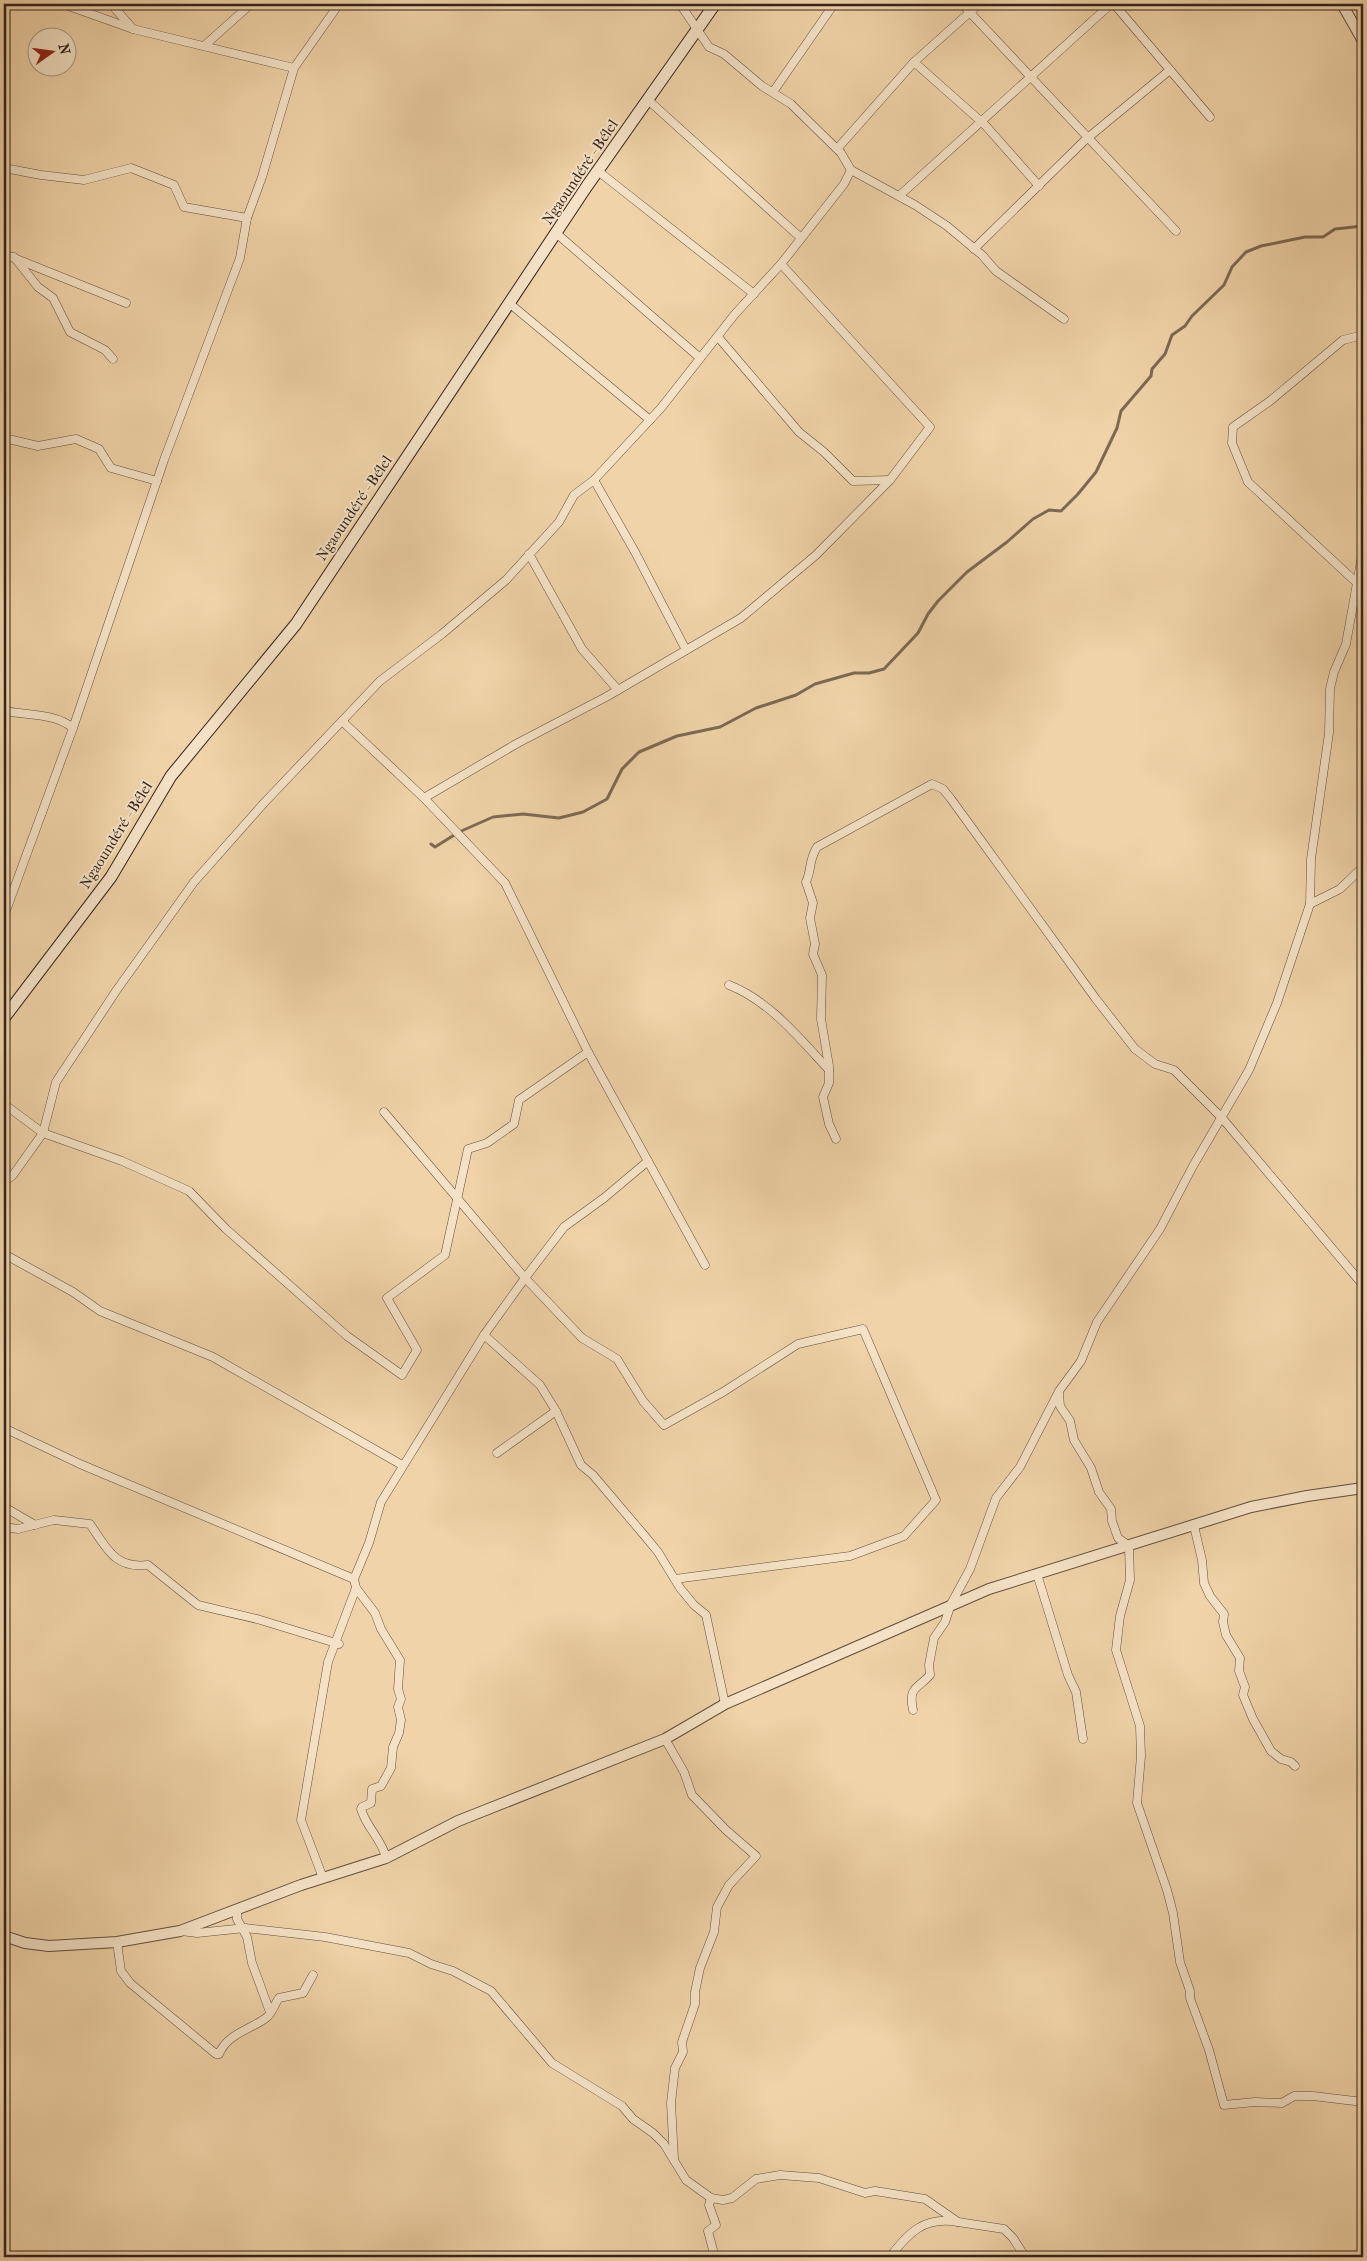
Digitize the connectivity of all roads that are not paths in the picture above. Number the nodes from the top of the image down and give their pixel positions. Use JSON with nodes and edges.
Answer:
{"nodes":[{"id":1,"x":63,"y":4,"type":"edge"},
{"id":2,"x":111,"y":4,"type":"edge"},
{"id":3,"x":251,"y":4,"type":"edge"},
{"id":4,"x":339,"y":4,"type":"edge"},
{"id":5,"x":680,"y":4,"type":"edge"},
{"id":6,"x":714,"y":4,"type":"edge"},
{"id":7,"x":834,"y":4,"type":"edge"},
{"id":8,"x":962,"y":4,"type":"edge"},
{"id":9,"x":979,"y":4,"type":"edge"},
{"id":10,"x":1112,"y":4,"type":"edge"},
{"id":11,"x":1342,"y":4,"type":"edge"},
{"id":12,"x":971,"y":12,"type":"junction"},
{"id":13,"x":133,"y":29,"type":"junction"},
{"id":14,"x":698,"y":29,"type":"junction"},
{"id":15,"x":1363,"y":41,"type":"edge"},
{"id":16,"x":204,"y":46,"type":"junction"},
{"id":17,"x":914,"y":62,"type":"junction"},
{"id":18,"x":294,"y":68,"type":"junction"},
{"id":19,"x":1170,"y":70,"type":"junction"},
{"id":20,"x":1031,"y":76,"type":"junction"},
{"id":21,"x":773,"y":92,"type":"junction"},
{"id":22,"x":648,"y":100,"type":"junction"},
{"id":23,"x":1210,"y":117,"type":"dead end"},
{"id":24,"x":981,"y":121,"type":"junction"},
{"id":25,"x":1089,"y":138,"type":"junction"},
{"id":26,"x":837,"y":149,"type":"junction"},
{"id":27,"x":4,"y":168,"type":"edge"},
{"id":28,"x":851,"y":170,"type":"junction"},
{"id":29,"x":598,"y":171,"type":"junction"},
{"id":30,"x":1039,"y":186,"type":"junction"},
{"id":31,"x":899,"y":196,"type":"junction"},
{"id":32,"x":246,"y":218,"type":"junction"},
{"id":33,"x":1176,"y":231,"type":"dead end"},
{"id":34,"x":556,"y":233,"type":"junction"},
{"id":35,"x":802,"y":238,"type":"junction"},
{"id":36,"x":974,"y":249,"type":"junction"},
{"id":37,"x":4,"y":254,"type":"edge"},
{"id":38,"x":14,"y":257,"type":"junction"},
{"id":39,"x":781,"y":264,"type":"junction"},
{"id":40,"x":754,"y":294,"type":"junction"},
{"id":41,"x":126,"y":303,"type":"dead end"},
{"id":42,"x":509,"y":303,"type":"junction"},
{"id":43,"x":1064,"y":319,"type":"dead end"},
{"id":44,"x":1363,"y":335,"type":"edge"},
{"id":45,"x":718,"y":337,"type":"junction"},
{"id":46,"x":700,"y":358,"type":"junction"},
{"id":47,"x":112,"y":359,"type":"dead end"},
{"id":48,"x":650,"y":420,"type":"junction"},
{"id":49,"x":4,"y":438,"type":"edge"},
{"id":50,"x":594,"y":480,"type":"junction"},
{"id":51,"x":890,"y":480,"type":"junction"},
{"id":52,"x":157,"y":481,"type":"junction"},
{"id":53,"x":1363,"y":550,"type":"edge"},
{"id":54,"x":529,"y":554,"type":"junction"},
{"id":55,"x":1357,"y":583,"type":"junction"},
{"id":56,"x":686,"y":650,"type":"junction"},
{"id":57,"x":618,"y":690,"type":"junction"},
{"id":58,"x":4,"y":711,"type":"edge"},
{"id":59,"x":342,"y":720,"type":"junction"},
{"id":60,"x":73,"y":728,"type":"junction"},
{"id":61,"x":424,"y":798,"type":"junction"},
{"id":62,"x":1363,"y":868,"type":"edge"},
{"id":63,"x":1310,"y":904,"type":"junction"},
{"id":64,"x":4,"y":916,"type":"edge"},
{"id":65,"x":729,"y":985,"type":"dead end"},
{"id":66,"x":4,"y":1018,"type":"edge"},
{"id":67,"x":588,"y":1052,"type":"junction"},
{"id":68,"x":829,"y":1070,"type":"junction"},
{"id":69,"x":4,"y":1104,"type":"edge"},
{"id":70,"x":384,"y":1112,"type":"dead end"},
{"id":71,"x":1222,"y":1118,"type":"junction"},
{"id":72,"x":43,"y":1133,"type":"junction"},
{"id":73,"x":836,"y":1139,"type":"dead end"},
{"id":74,"x":648,"y":1161,"type":"junction"},
{"id":75,"x":4,"y":1182,"type":"edge"},
{"id":76,"x":457,"y":1198,"type":"junction"},
{"id":77,"x":4,"y":1254,"type":"edge"},
{"id":78,"x":705,"y":1266,"type":"dead end"},
{"id":79,"x":524,"y":1278,"type":"junction"},
{"id":80,"x":1363,"y":1285,"type":"edge"},
{"id":81,"x":484,"y":1335,"type":"junction"},
{"id":82,"x":1059,"y":1391,"type":"junction"},
{"id":83,"x":556,"y":1411,"type":"junction"},
{"id":84,"x":4,"y":1428,"type":"edge"},
{"id":85,"x":497,"y":1453,"type":"dead end"},
{"id":86,"x":402,"y":1465,"type":"junction"},
{"id":87,"x":1363,"y":1488,"type":"edge"},
{"id":88,"x":4,"y":1507,"type":"edge"},
{"id":89,"x":35,"y":1525,"type":"junction"},
{"id":90,"x":1194,"y":1526,"type":"junction"},
{"id":91,"x":4,"y":1527,"type":"edge"},
{"id":92,"x":1129,"y":1546,"type":"junction"},
{"id":93,"x":1037,"y":1574,"type":"junction"},
{"id":94,"x":674,"y":1579,"type":"junction"},
{"id":95,"x":355,"y":1584,"type":"junction"},
{"id":96,"x":951,"y":1604,"type":"junction"},
{"id":97,"x":337,"y":1644,"type":"junction"},
{"id":98,"x":725,"y":1704,"type":"junction"},
{"id":99,"x":912,"y":1710,"type":"dead end"},
{"id":100,"x":1083,"y":1739,"type":"dead end"},
{"id":101,"x":665,"y":1740,"type":"junction"},
{"id":102,"x":1296,"y":1766,"type":"dead end"},
{"id":103,"x":386,"y":1858,"type":"junction"},
{"id":104,"x":323,"y":1878,"type":"junction"},
{"id":105,"x":237,"y":1909,"type":"junction"},
{"id":106,"x":242,"y":1928,"type":"junction"},
{"id":107,"x":180,"y":1931,"type":"junction"},
{"id":108,"x":4,"y":1936,"type":"edge"},
{"id":109,"x":117,"y":1942,"type":"junction"},
{"id":110,"x":313,"y":1975,"type":"dead end"},
{"id":111,"x":270,"y":2012,"type":"junction"},
{"id":112,"x":1363,"y":2102,"type":"edge"},
{"id":113,"x":674,"y":2161,"type":"junction"},
{"id":114,"x":711,"y":2198,"type":"junction"},
{"id":115,"x":958,"y":2222,"type":"junction"},
{"id":116,"x":712,"y":2257,"type":"edge"},
{"id":117,"x":890,"y":2257,"type":"edge"},
{"id":118,"x":1025,"y":2257,"type":"edge"}],
"edges":[{"from":1,"to":13,"type":"street"},
{"from":2,"to":13,"type":"street"},
{"from":3,"to":16,"type":"street"},
{"from":4,"to":18,"type":"street"},
{"from":5,"to":14,"type":"street"},
{"from":6,"to":14,"type":"main road","name":"Ngaoundéré - Bélel"},
{"from":7,"to":21,"type":"street"},
{"from":8,"to":12,"type":"street"},
{"from":9,"to":12,"type":"street"},
{"from":10,"to":19,"type":"street"},
{"from":10,"to":20,"type":"street"},
{"from":11,"to":15,"type":"street"},
{"from":12,"to":17,"type":"street"},
{"from":12,"to":20,"type":"street"},
{"from":13,"to":16,"type":"street"},
{"from":14,"to":21,"type":"street"},
{"from":14,"to":22,"type":"main road","name":"Ngaoundéré - Bélel"},
{"from":16,"to":18,"type":"street"},
{"from":17,"to":24,"type":"street"},
{"from":17,"to":26,"type":"street"},
{"from":18,"to":32,"type":"street"},
{"from":19,"to":23,"type":"street"},
{"from":19,"to":25,"type":"street"},
{"from":20,"to":24,"type":"street"},
{"from":20,"to":25,"type":"street"},
{"from":21,"to":26,"type":"street"},
{"from":22,"to":29,"type":"main road","name":"Ngaoundéré - Bélel"},
{"from":22,"to":35,"type":"street"},
{"from":24,"to":30,"type":"street"},
{"from":24,"to":31,"type":"street"},
{"from":25,"to":30,"type":"street"},
{"from":25,"to":33,"type":"street"},
{"from":26,"to":28,"type":"street"},
{"from":27,"to":32,"type":"street"},
{"from":28,"to":31,"type":"street"},
{"from":28,"to":35,"type":"street"},
{"from":29,"to":34,"type":"main road","name":"Ngaoundéré - Bélel"},
{"from":29,"to":40,"type":"street"},
{"from":30,"to":36,"type":"street"},
{"from":31,"to":36,"type":"street"},
{"from":32,"to":52,"type":"street"},
{"from":34,"to":42,"type":"main road","name":"Ngaoundéré - Bélel"},
{"from":34,"to":46,"type":"street"},
{"from":35,"to":39,"type":"street"},
{"from":36,"to":43,"type":"street"},
{"from":37,"to":38,"type":"street"},
{"from":38,"to":41,"type":"street"},
{"from":38,"to":47,"type":"street"},
{"from":39,"to":40,"type":"street"},
{"from":39,"to":51,"type":"street"},
{"from":40,"to":45,"type":"street"},
{"from":42,"to":48,"type":"street"},
{"from":42,"to":66,"type":"main road","name":"Ngaoundéré - Bélel"},
{"from":44,"to":55,"type":"street"},
{"from":45,"to":46,"type":"street"},
{"from":45,"to":51,"type":"street"},
{"from":46,"to":48,"type":"street"},
{"from":48,"to":50,"type":"street"},
{"from":49,"to":52,"type":"street"},
{"from":50,"to":54,"type":"street"},
{"from":50,"to":56,"type":"street"},
{"from":51,"to":56,"type":"street"},
{"from":52,"to":60,"type":"street"},
{"from":53,"to":55,"type":"street"},
{"from":54,"to":57,"type":"street"},
{"from":54,"to":59,"type":"street"},
{"from":55,"to":63,"type":"street"},
{"from":56,"to":57,"type":"street"},
{"from":57,"to":61,"type":"street"},
{"from":58,"to":60,"type":"street"},
{"from":59,"to":61,"type":"street"},
{"from":59,"to":72,"type":"street"},
{"from":60,"to":64,"type":"street"},
{"from":61,"to":67,"type":"street"},
{"from":62,"to":63,"type":"street"},
{"from":63,"to":71,"type":"street"},
{"from":65,"to":68,"type":"street"},
{"from":67,"to":74,"type":"street"},
{"from":67,"to":76,"type":"street"},
{"from":68,"to":71,"type":"street"},
{"from":68,"to":73,"type":"street"},
{"from":69,"to":72,"type":"street"},
{"from":70,"to":76,"type":"street"},
{"from":71,"to":80,"type":"street"},
{"from":71,"to":82,"type":"street"},
{"from":72,"to":75,"type":"street"},
{"from":72,"to":76,"type":"street"},
{"from":74,"to":78,"type":"street"},
{"from":74,"to":79,"type":"street"},
{"from":76,"to":79,"type":"street"},
{"from":77,"to":86,"type":"street"},
{"from":79,"to":81,"type":"street"},
{"from":79,"to":94,"type":"street"},
{"from":81,"to":83,"type":"street"},
{"from":81,"to":86,"type":"street"},
{"from":82,"to":92,"type":"street"},
{"from":82,"to":96,"type":"street"},
{"from":83,"to":85,"type":"street"},
{"from":83,"to":94,"type":"street"},
{"from":84,"to":95,"type":"street"},
{"from":86,"to":95,"type":"street"},
{"from":87,"to":90,"type":"street"},
{"from":88,"to":89,"type":"street"},
{"from":89,"to":91,"type":"street"},
{"from":89,"to":97,"type":"street"},
{"from":90,"to":92,"type":"street"},
{"from":90,"to":102,"type":"street"},
{"from":92,"to":93,"type":"street"},
{"from":92,"to":112,"type":"street"},
{"from":93,"to":96,"type":"street"},
{"from":93,"to":100,"type":"street"},
{"from":94,"to":98,"type":"street"},
{"from":95,"to":97,"type":"street"},
{"from":95,"to":103,"type":"street"},
{"from":96,"to":98,"type":"street"},
{"from":96,"to":99,"type":"street"},
{"from":97,"to":104,"type":"street"},
{"from":98,"to":101,"type":"street"},
{"from":101,"to":103,"type":"street"},
{"from":101,"to":113,"type":"street"},
{"from":103,"to":104,"type":"street"},
{"from":104,"to":105,"type":"street"},
{"from":105,"to":106,"type":"street"},
{"from":105,"to":107,"type":"street"},
{"from":106,"to":107,"type":"street"},
{"from":106,"to":111,"type":"street"},
{"from":106,"to":113,"type":"street"},
{"from":107,"to":109,"type":"street"},
{"from":108,"to":109,"type":"street"},
{"from":109,"to":111,"type":"street"},
{"from":110,"to":111,"type":"street"},
{"from":113,"to":114,"type":"street"},
{"from":114,"to":115,"type":"street"},
{"from":114,"to":116,"type":"street"},
{"from":115,"to":117,"type":"street"},
{"from":115,"to":118,"type":"street"}]}
